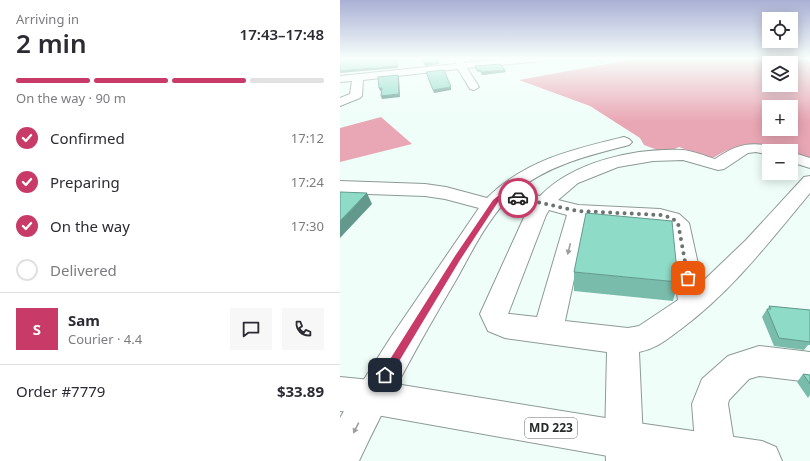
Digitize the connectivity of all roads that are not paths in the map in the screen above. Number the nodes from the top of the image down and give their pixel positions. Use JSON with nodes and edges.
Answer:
{"nodes":[{"id":1,"x":358,"y":80,"type":"edge"},
{"id":2,"x":470,"y":80,"type":"edge"},
{"id":3,"x":474,"y":87,"type":"dead end"},
{"id":4,"x":340,"y":102,"type":"edge"},
{"id":5,"x":624,"y":142,"type":"dead end"},
{"id":6,"x":762,"y":148,"type":"edge"},
{"id":7,"x":798,"y":159,"type":"edge"},
{"id":8,"x":810,"y":163,"type":"edge"},
{"id":9,"x":810,"y":181,"type":"edge"},
{"id":10,"x":340,"y":187,"type":"edge"},
{"id":11,"x":498,"y":200,"type":"junction"},
{"id":12,"x":545,"y":204,"type":"junction"},
{"id":13,"x":578,"y":211,"type":"junction"},
{"id":14,"x":693,"y":305,"type":"junction"},
{"id":15,"x":548,"y":331,"type":"junction"},
{"id":16,"x":623,"y":341,"type":"junction"},
{"id":17,"x":810,"y":367,"type":"edge"},
{"id":18,"x":356,"y":395,"type":"edge"},
{"id":19,"x":625,"y":450,"type":"edge"},
{"id":20,"x":716,"y":455,"type":"junction"},
{"id":21,"x":340,"y":458,"type":"edge"},
{"id":22,"x":762,"y":461,"type":"edge"}],
"edges":[{"from":1,"to":4,"type":"street"},
{"from":2,"to":3,"type":"street"},
{"from":5,"to":11,"type":"street"},
{"from":6,"to":12,"type":"street"},
{"from":7,"to":8,"type":"street"},
{"from":9,"to":14,"type":"street"},
{"from":10,"to":11,"type":"street"},
{"from":11,"to":12,"type":"street"},
{"from":11,"to":18,"type":"street"},
{"from":12,"to":13,"type":"street"},
{"from":12,"to":15,"type":"street"},
{"from":13,"to":14,"type":"street"},
{"from":13,"to":15,"type":"street","one_way":true},
{"from":14,"to":16,"type":"street"},
{"from":15,"to":16,"type":"street"},
{"from":16,"to":19,"type":"street"},
{"from":17,"to":20,"type":"street"},
{"from":18,"to":19,"type":"street","number":"MD 223"},
{"from":18,"to":21,"type":"street","one_way":true},
{"from":19,"to":20,"type":"street","number":"MD 223"},
{"from":20,"to":22,"type":"street","number":"MD 223"}]}
